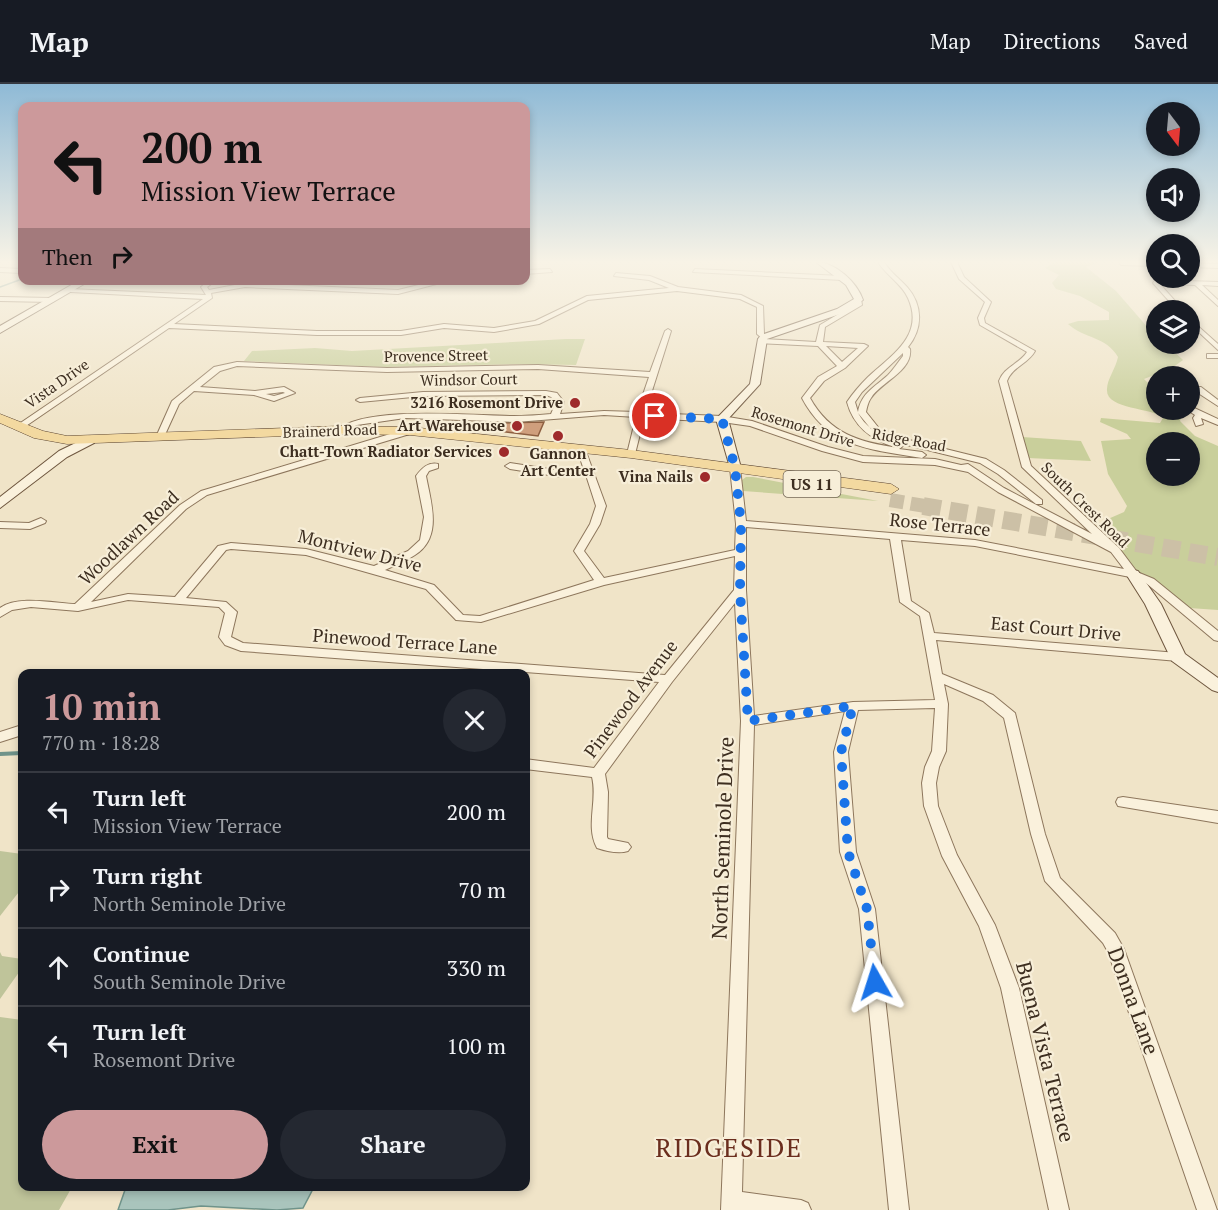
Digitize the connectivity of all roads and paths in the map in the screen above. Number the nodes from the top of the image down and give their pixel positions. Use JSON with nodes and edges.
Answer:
{"nodes":[{"id":1,"x":27,"y":315,"type":"edge"},
{"id":2,"x":183,"y":315,"type":"edge"},
{"id":3,"x":554,"y":315,"type":"edge"},
{"id":4,"x":760,"y":315,"type":"edge"},
{"id":5,"x":830,"y":315,"type":"edge"},
{"id":6,"x":842,"y":315,"type":"edge"},
{"id":7,"x":917,"y":315,"type":"edge"},
{"id":8,"x":983,"y":315,"type":"edge"},
{"id":9,"x":168,"y":326,"type":"junction"},
{"id":10,"x":0,"y":330,"type":"edge"},
{"id":11,"x":668,"y":331,"type":"dead end"},
{"id":12,"x":1200,"y":331,"type":"edge"},
{"id":13,"x":762,"y":339,"type":"junction"},
{"id":14,"x":819,"y":343,"type":"junction"},
{"id":15,"x":906,"y":348,"type":"junction"},
{"id":16,"x":1218,"y":348,"type":"edge"},
{"id":17,"x":842,"y":366,"type":"junction"},
{"id":18,"x":655,"y":375,"type":"junction"},
{"id":19,"x":194,"y":389,"type":"junction"},
{"id":20,"x":1200,"y":391,"type":"edge"},
{"id":21,"x":255,"y":393,"type":"dead end"},
{"id":22,"x":360,"y":400,"type":"dead end"},
{"id":23,"x":1218,"y":404,"type":"edge"},
{"id":24,"x":638,"y":415,"type":"junction"},
{"id":25,"x":554,"y":417,"type":"junction"},
{"id":26,"x":0,"y":418,"type":"edge"},
{"id":27,"x":722,"y":419,"type":"junction"},
{"id":28,"x":1200,"y":419,"type":"edge"},
{"id":29,"x":1218,"y":422,"type":"edge"},
{"id":30,"x":20,"y":426,"type":"junction"},
{"id":31,"x":341,"y":430,"type":"junction"},
{"id":32,"x":410,"y":430,"type":"junction"},
{"id":33,"x":160,"y":437,"type":"junction"},
{"id":34,"x":90,"y":440,"type":"junction"},
{"id":35,"x":581,"y":449,"type":"junction"},
{"id":36,"x":630,"y":454,"type":"junction"},
{"id":37,"x":435,"y":466,"type":"dead end"},
{"id":38,"x":510,"y":466,"type":"dead end"},
{"id":39,"x":735,"y":468,"type":"junction"},
{"id":40,"x":587,"y":469,"type":"junction"},
{"id":41,"x":971,"y":470,"type":"junction"},
{"id":42,"x":891,"y":494,"type":"tunnel mouth"},
{"id":43,"x":1025,"y":502,"type":"junction"},
{"id":44,"x":0,"y":504,"type":"edge"},
{"id":45,"x":41,"y":521,"type":"dead end"},
{"id":46,"x":741,"y":524,"type":"junction"},
{"id":47,"x":0,"y":525,"type":"edge"},
{"id":48,"x":1076,"y":528,"type":"junction"},
{"id":49,"x":895,"y":536,"type":"junction"},
{"id":50,"x":1115,"y":550,"type":"junction"},
{"id":51,"x":741,"y":552,"type":"junction"},
{"id":52,"x":375,"y":570,"type":"junction"},
{"id":53,"x":1133,"y":574,"type":"junction"},
{"id":54,"x":601,"y":582,"type":"junction"},
{"id":55,"x":740,"y":591,"type":"junction"},
{"id":56,"x":179,"y":599,"type":"junction"},
{"id":57,"x":78,"y":608,"type":"junction"},
{"id":58,"x":4,"y":610,"type":"edge"},
{"id":59,"x":931,"y":636,"type":"junction"},
{"id":60,"x":1218,"y":637,"type":"edge"},
{"id":61,"x":1178,"y":657,"type":"junction"},
{"id":62,"x":937,"y":676,"type":"junction"},
{"id":63,"x":668,"y":679,"type":"junction"},
{"id":64,"x":1218,"y":686,"type":"edge"},
{"id":65,"x":942,"y":704,"type":"junction"},
{"id":66,"x":853,"y":706,"type":"junction"},
{"id":67,"x":748,"y":721,"type":"junction"},
{"id":68,"x":18,"y":731,"type":"edge"},
{"id":69,"x":0,"y":737,"type":"edge"},
{"id":70,"x":530,"y":765,"type":"edge"},
{"id":71,"x":598,"y":773,"type":"junction"},
{"id":72,"x":1124,"y":802,"type":"dead end"},
{"id":73,"x":1218,"y":817,"type":"edge"},
{"id":74,"x":623,"y":847,"type":"dead end"},
{"id":75,"x":731,"y":1205,"type":"edge"},
{"id":76,"x":801,"y":1210,"type":"edge"},
{"id":77,"x":899,"y":1210,"type":"edge"},
{"id":78,"x":1059,"y":1210,"type":"edge"},
{"id":79,"x":1207,"y":1210,"type":"edge"}],
"edges":[{"from":1,"to":10,"type":"street"},
{"from":2,"to":9,"type":"street","name":"Vista Drive"},
{"from":3,"to":9,"type":"street"},
{"from":4,"to":13,"type":"street"},
{"from":5,"to":13,"type":"street"},
{"from":6,"to":14,"type":"street"},
{"from":7,"to":15,"type":"street"},
{"from":8,"to":50,"type":"street","name":"South Crest Road"},
{"from":9,"to":30,"type":"street","name":"Vista Drive"},
{"from":11,"to":18,"type":"street"},
{"from":12,"to":16,"type":"street"},
{"from":13,"to":14,"type":"street"},
{"from":13,"to":27,"type":"street"},
{"from":14,"to":17,"type":"street"},
{"from":14,"to":17,"type":"street"},
{"from":15,"to":43,"type":"street"},
{"from":15,"to":48,"type":"street"},
{"from":17,"to":41,"type":"street","name":"Ridge Road"},
{"from":18,"to":19,"type":"street","name":"Provence Street"},
{"from":18,"to":24,"type":"street"},
{"from":19,"to":21,"type":"street"},
{"from":19,"to":33,"type":"street"},
{"from":20,"to":23,"type":"street"},
{"from":22,"to":25,"type":"street","name":"Windsor Court"},
{"from":24,"to":25,"type":"street","name":"Rosemont Drive"},
{"from":24,"to":27,"type":"street","name":"Rosemont Drive"},
{"from":24,"to":36,"type":"street"},
{"from":25,"to":31,"type":"street","name":"Rosemont Drive"},
{"from":26,"to":30,"type":"main road","name":"Brainerd Road","number":"US 11"},
{"from":27,"to":39,"type":"street"},
{"from":27,"to":41,"type":"street","name":"Rosemont Drive"},
{"from":28,"to":29,"type":"street"},
{"from":30,"to":34,"type":"main road","name":"Brainerd Road","number":"US 11"},
{"from":31,"to":32,"type":"main road","name":"Brainerd Road","number":"US 11"},
{"from":31,"to":33,"type":"main road","name":"Brainerd Road","number":"US 11"},
{"from":32,"to":35,"type":"main road","name":"Brainerd Road","number":"US 11"},
{"from":32,"to":57,"type":"street","name":"Woodlawn Road"},
{"from":33,"to":34,"type":"main road","name":"Brainerd Road","number":"US 11"},
{"from":34,"to":44,"type":"street"},
{"from":35,"to":36,"type":"main road","name":"Brainerd Road","number":"US 11"},
{"from":35,"to":40,"type":"street"},
{"from":36,"to":39,"type":"main road","name":"Brainerd Road","number":"US 11"},
{"from":37,"to":52,"type":"street"},
{"from":38,"to":40,"type":"street"},
{"from":39,"to":42,"type":"main road","name":"Brainerd Road","number":"US 11"},
{"from":39,"to":46,"type":"street","name":"North Seminole Drive"},
{"from":40,"to":54,"type":"street"},
{"from":41,"to":43,"type":"street","name":"Ridge Road"},
{"from":43,"to":48,"type":"street","name":"Ridge Road"},
{"from":45,"to":47,"type":"street"},
{"from":46,"to":49,"type":"street","name":"Rose Terrace"},
{"from":46,"to":51,"type":"street","name":"North Seminole Drive"},
{"from":48,"to":50,"type":"street","name":"Ridge Road"},
{"from":49,"to":53,"type":"street","name":"Rose Terrace"},
{"from":49,"to":59,"type":"street","name":"Buena Vista Terrace"},
{"from":50,"to":53,"type":"street","name":"South Crest Road"},
{"from":51,"to":54,"type":"street","name":"Montview Drive"},
{"from":51,"to":55,"type":"street","name":"North Seminole Drive"},
{"from":52,"to":54,"type":"street","name":"Montview Drive"},
{"from":52,"to":56,"type":"street","name":"Montview Drive"},
{"from":53,"to":60,"type":"street"},
{"from":53,"to":61,"type":"street"},
{"from":55,"to":63,"type":"street","name":"Pinewood Avenue"},
{"from":55,"to":67,"type":"street","name":"North Seminole Drive"},
{"from":56,"to":57,"type":"street"},
{"from":56,"to":63,"type":"street","name":"Pinewood Terrace Lane"},
{"from":57,"to":58,"type":"street"},
{"from":59,"to":61,"type":"street","name":"East Court Drive"},
{"from":59,"to":62,"type":"street","name":"Buena Vista Terrace"},
{"from":61,"to":64,"type":"street"},
{"from":62,"to":65,"type":"street","name":"Buena Vista Terrace"},
{"from":62,"to":79,"type":"street","name":"Donna Lane"},
{"from":63,"to":71,"type":"street","name":"Pinewood Avenue"},
{"from":65,"to":66,"type":"street"},
{"from":65,"to":78,"type":"street","name":"Buena Vista Terrace"},
{"from":66,"to":67,"type":"street"},
{"from":66,"to":77,"type":"street"},
{"from":67,"to":75,"type":"street","name":"North Seminole Drive"},
{"from":68,"to":69,"type":"street"},
{"from":70,"to":71,"type":"street","name":"Pinewood Avenue"},
{"from":71,"to":74,"type":"street"},
{"from":72,"to":73,"type":"street"},
{"from":75,"to":76,"type":"street"}]}
